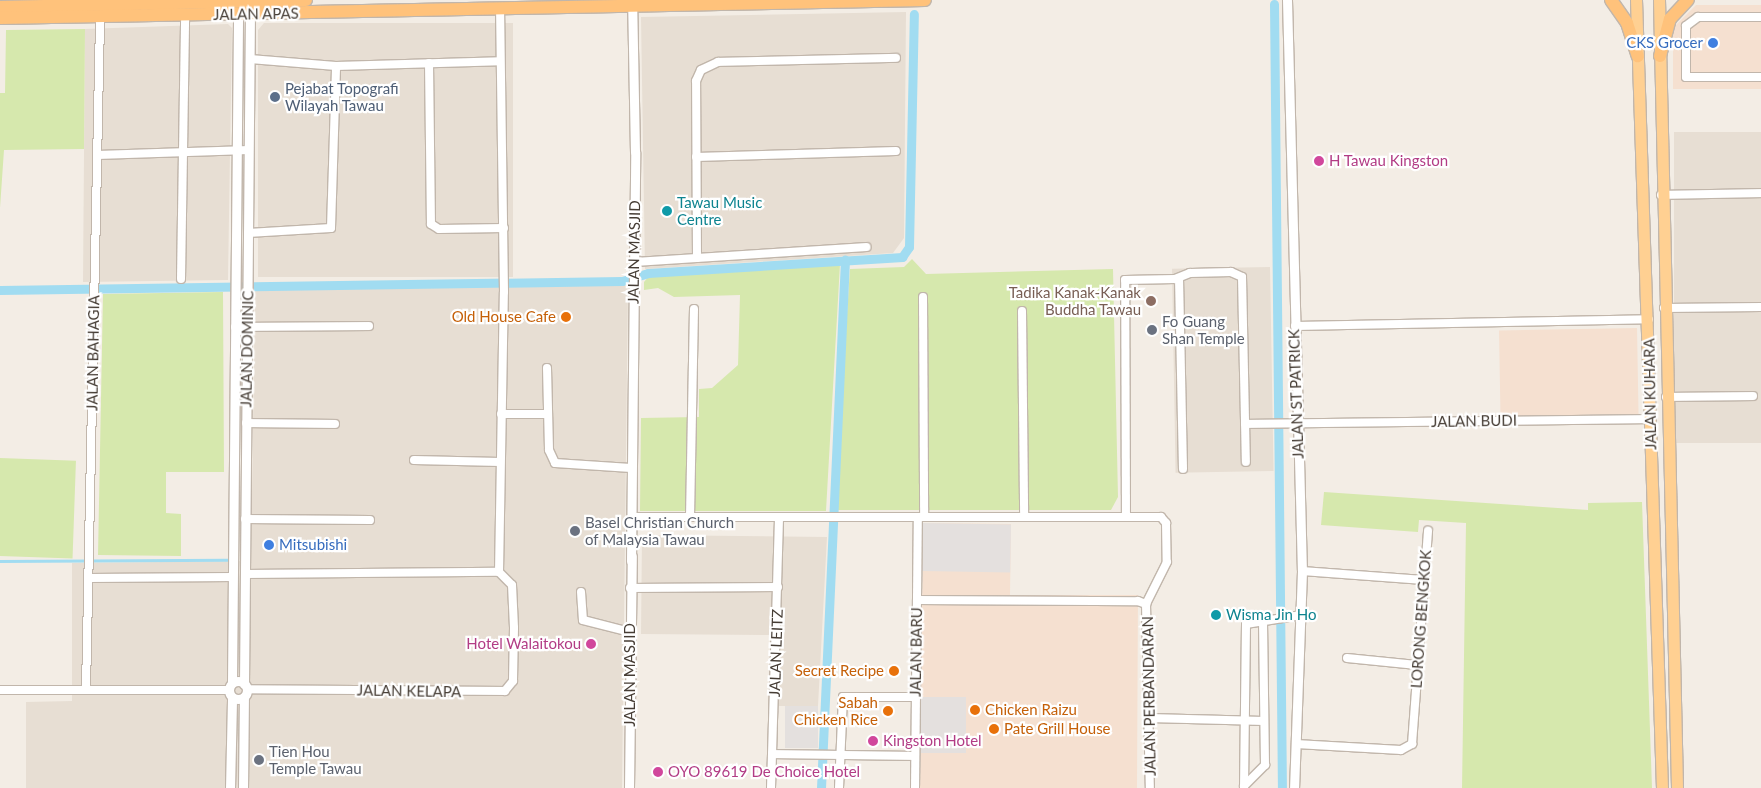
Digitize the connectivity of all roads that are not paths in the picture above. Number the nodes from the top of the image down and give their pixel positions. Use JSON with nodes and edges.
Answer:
{"nodes":[{"id":1,"x":232,"y":0,"type":"edge"},
{"id":2,"x":306,"y":0,"type":"edge"},
{"id":3,"x":925,"y":0,"type":"edge"},
{"id":4,"x":1287,"y":0,"type":"edge"},
{"id":5,"x":1611,"y":0,"type":"edge"},
{"id":6,"x":1636,"y":0,"type":"edge"},
{"id":7,"x":1660,"y":0,"type":"edge"},
{"id":8,"x":1688,"y":0,"type":"edge"},
{"id":9,"x":122,"y":2,"type":"edge"},
{"id":10,"x":632,"y":2,"type":"edge"},
{"id":11,"x":0,"y":7,"type":"edge"},
{"id":12,"x":500,"y":8,"type":"junction"},
{"id":13,"x":244,"y":15,"type":"junction"},
{"id":14,"x":185,"y":16,"type":"junction"},
{"id":15,"x":0,"y":18,"type":"edge"},
{"id":16,"x":100,"y":18,"type":"junction"},
{"id":17,"x":1761,"y":18,"type":"edge"},
{"id":18,"x":1638,"y":56,"type":"junction"},
{"id":19,"x":1660,"y":56,"type":"junction"},
{"id":20,"x":896,"y":58,"type":"dead end"},
{"id":21,"x":250,"y":59,"type":"junction"},
{"id":22,"x":500,"y":61,"type":"junction"},
{"id":23,"x":429,"y":63,"type":"junction"},
{"id":24,"x":336,"y":66,"type":"junction"},
{"id":25,"x":1761,"y":77,"type":"edge"},
{"id":26,"x":249,"y":150,"type":"junction"},
{"id":27,"x":237,"y":151,"type":"junction"},
{"id":28,"x":896,"y":151,"type":"dead end"},
{"id":29,"x":183,"y":152,"type":"junction"},
{"id":30,"x":97,"y":155,"type":"junction"},
{"id":31,"x":696,"y":157,"type":"junction"},
{"id":32,"x":1761,"y":193,"type":"edge"},
{"id":33,"x":1661,"y":195,"type":"junction"},
{"id":34,"x":504,"y":228,"type":"junction"},
{"id":35,"x":248,"y":233,"type":"junction"},
{"id":36,"x":867,"y":247,"type":"dead end"},
{"id":37,"x":697,"y":258,"type":"junction"},
{"id":38,"x":635,"y":265,"type":"junction"},
{"id":39,"x":1179,"y":278,"type":"junction"},
{"id":40,"x":181,"y":279,"type":"dead end"},
{"id":41,"x":923,"y":297,"type":"dead end"},
{"id":42,"x":1761,"y":307,"type":"edge"},
{"id":43,"x":1664,"y":308,"type":"junction"},
{"id":44,"x":694,"y":309,"type":"dead end"},
{"id":45,"x":1022,"y":311,"type":"dead end"},
{"id":46,"x":1649,"y":319,"type":"junction"},
{"id":47,"x":369,"y":326,"type":"dead end"},
{"id":48,"x":1295,"y":326,"type":"junction"},
{"id":49,"x":235,"y":327,"type":"junction"},
{"id":50,"x":247,"y":327,"type":"junction"},
{"id":51,"x":547,"y":368,"type":"dead end"},
{"id":52,"x":1753,"y":396,"type":"dead end"},
{"id":53,"x":1666,"y":397,"type":"junction"},
{"id":54,"x":501,"y":414,"type":"junction"},
{"id":55,"x":548,"y":414,"type":"junction"},
{"id":56,"x":1651,"y":419,"type":"junction"},
{"id":57,"x":246,"y":424,"type":"junction"},
{"id":58,"x":336,"y":424,"type":"dead end"},
{"id":59,"x":1245,"y":424,"type":"junction"},
{"id":60,"x":1297,"y":424,"type":"junction"},
{"id":61,"x":414,"y":460,"type":"dead end"},
{"id":62,"x":500,"y":462,"type":"junction"},
{"id":63,"x":1246,"y":462,"type":"dead end"},
{"id":64,"x":631,"y":468,"type":"junction"},
{"id":65,"x":1183,"y":469,"type":"dead end"},
{"id":66,"x":631,"y":499,"type":"junction"},
{"id":67,"x":633,"y":517,"type":"junction"},
{"id":68,"x":690,"y":517,"type":"junction"},
{"id":69,"x":779,"y":517,"type":"junction"},
{"id":70,"x":921,"y":517,"type":"junction"},
{"id":71,"x":1024,"y":517,"type":"junction"},
{"id":72,"x":1126,"y":517,"type":"junction"},
{"id":73,"x":245,"y":519,"type":"junction"},
{"id":74,"x":370,"y":520,"type":"dead end"},
{"id":75,"x":1428,"y":532,"type":"dead end"},
{"id":76,"x":631,"y":561,"type":"junction"},
{"id":77,"x":1302,"y":571,"type":"junction"},
{"id":78,"x":499,"y":572,"type":"junction"},
{"id":79,"x":245,"y":574,"type":"junction"},
{"id":80,"x":89,"y":575,"type":"junction"},
{"id":81,"x":233,"y":577,"type":"junction"},
{"id":82,"x":1424,"y":580,"type":"junction"},
{"id":83,"x":778,"y":587,"type":"junction"},
{"id":84,"x":630,"y":588,"type":"junction"},
{"id":85,"x":581,"y":592,"type":"dead end"},
{"id":86,"x":1672,"y":598,"type":"junction"},
{"id":87,"x":917,"y":600,"type":"junction"},
{"id":88,"x":1146,"y":604,"type":"junction"},
{"id":89,"x":1301,"y":614,"type":"junction"},
{"id":90,"x":1263,"y":619,"type":"junction"},
{"id":91,"x":630,"y":632,"type":"junction"},
{"id":92,"x":1658,"y":644,"type":"junction"},
{"id":93,"x":1347,"y":658,"type":"dead end"},
{"id":94,"x":1418,"y":664,"type":"junction"},
{"id":95,"x":86,"y":689,"type":"junction"},
{"id":96,"x":0,"y":690,"type":"edge"},
{"id":97,"x":231,"y":690,"type":"junction"},
{"id":98,"x":245,"y":690,"type":"junction"},
{"id":99,"x":916,"y":697,"type":"junction"},
{"id":100,"x":1149,"y":718,"type":"junction"},
{"id":101,"x":1244,"y":720,"type":"junction"},
{"id":102,"x":1264,"y":721,"type":"junction"},
{"id":103,"x":1296,"y":744,"type":"junction"},
{"id":104,"x":772,"y":754,"type":"junction"},
{"id":105,"x":840,"y":755,"type":"junction"},
{"id":106,"x":915,"y":756,"type":"junction"},
{"id":107,"x":1244,"y":787,"type":"edge"},
{"id":108,"x":231,"y":788,"type":"edge"},
{"id":109,"x":242,"y":788,"type":"edge"},
{"id":110,"x":629,"y":788,"type":"edge"},
{"id":111,"x":771,"y":788,"type":"edge"},
{"id":112,"x":840,"y":788,"type":"edge"},
{"id":113,"x":915,"y":788,"type":"edge"},
{"id":114,"x":1150,"y":788,"type":"edge"},
{"id":115,"x":1294,"y":788,"type":"edge"},
{"id":116,"x":1662,"y":788,"type":"edge"},
{"id":117,"x":1677,"y":788,"type":"edge"}],
"edges":[{"from":1,"to":2,"type":"highway","name":"JALAN APAS"},
{"from":1,"to":9,"type":"highway","name":"JALAN APAS"},
{"from":1,"to":13,"type":"highway"},
{"from":3,"to":10,"type":"highway","name":"JALAN APAS"},
{"from":4,"to":48,"type":"street","name":"JALAN ST PATRICK"},
{"from":5,"to":18,"type":"highway"},
{"from":6,"to":18,"type":"main road","name":"JALAN KUHARA"},
{"from":7,"to":19,"type":"main road","name":"JALAN KUHARA"},
{"from":8,"to":19,"type":"highway"},
{"from":9,"to":11,"type":"highway","name":"JALAN APAS"},
{"from":10,"to":12,"type":"highway","name":"JALAN APAS"},
{"from":10,"to":38,"type":"street","name":"JALAN MASJID"},
{"from":12,"to":13,"type":"highway","name":"JALAN APAS"},
{"from":12,"to":22,"type":"street"},
{"from":13,"to":14,"type":"highway","name":"JALAN APAS"},
{"from":13,"to":21,"type":"street","name":"JALAN DOMINIC"},
{"from":13,"to":27,"type":"street","name":"JALAN DOMINIC"},
{"from":14,"to":16,"type":"highway","name":"JALAN APAS"},
{"from":14,"to":29,"type":"street"},
{"from":15,"to":16,"type":"highway","name":"JALAN APAS"},
{"from":16,"to":30,"type":"street","name":"JALAN BAHAGIA"},
{"from":17,"to":25,"type":"street"},
{"from":18,"to":46,"type":"main road","name":"JALAN KUHARA"},
{"from":19,"to":33,"type":"main road","name":"JALAN KUHARA"},
{"from":20,"to":31,"type":"street"},
{"from":21,"to":24,"type":"street"},
{"from":21,"to":26,"type":"street","name":"JALAN DOMINIC"},
{"from":22,"to":23,"type":"street"},
{"from":22,"to":34,"type":"street"},
{"from":23,"to":24,"type":"street"},
{"from":23,"to":34,"type":"street"},
{"from":24,"to":35,"type":"street"},
{"from":26,"to":27,"type":"street"},
{"from":26,"to":35,"type":"street","name":"JALAN DOMINIC"},
{"from":27,"to":29,"type":"street"},
{"from":27,"to":49,"type":"street","name":"JALAN DOMINIC"},
{"from":28,"to":31,"type":"street"},
{"from":29,"to":30,"type":"street"},
{"from":29,"to":40,"type":"street"},
{"from":30,"to":80,"type":"street","name":"JALAN BAHAGIA"},
{"from":31,"to":37,"type":"street"},
{"from":32,"to":33,"type":"street"},
{"from":33,"to":43,"type":"main road","name":"JALAN KUHARA"},
{"from":34,"to":54,"type":"street"},
{"from":35,"to":50,"type":"street","name":"JALAN DOMINIC"},
{"from":36,"to":37,"type":"street"},
{"from":37,"to":38,"type":"street"},
{"from":38,"to":64,"type":"street","name":"JALAN MASJID"},
{"from":39,"to":59,"type":"street"},
{"from":39,"to":65,"type":"street"},
{"from":39,"to":72,"type":"street"},
{"from":41,"to":70,"type":"street","name":"JALAN BARU"},
{"from":42,"to":43,"type":"street"},
{"from":43,"to":53,"type":"main road","name":"JALAN KUHARA"},
{"from":44,"to":68,"type":"street"},
{"from":45,"to":71,"type":"street"},
{"from":46,"to":48,"type":"street"},
{"from":46,"to":56,"type":"main road","name":"JALAN KUHARA"},
{"from":47,"to":50,"type":"street"},
{"from":48,"to":60,"type":"street","name":"JALAN ST PATRICK"},
{"from":49,"to":50,"type":"street"},
{"from":49,"to":81,"type":"street","name":"JALAN DOMINIC"},
{"from":50,"to":57,"type":"street","name":"JALAN DOMINIC"},
{"from":51,"to":55,"type":"street"},
{"from":52,"to":53,"type":"street"},
{"from":53,"to":86,"type":"main road","name":"JALAN KUHARA"},
{"from":54,"to":55,"type":"street"},
{"from":54,"to":62,"type":"street"},
{"from":55,"to":64,"type":"street"},
{"from":56,"to":60,"type":"street","name":"JALAN BUDI"},
{"from":56,"to":92,"type":"main road","name":"JALAN KUHARA"},
{"from":57,"to":58,"type":"street"},
{"from":57,"to":73,"type":"street","name":"JALAN DOMINIC"},
{"from":59,"to":60,"type":"street","name":"JALAN BUDI"},
{"from":59,"to":63,"type":"street"},
{"from":60,"to":77,"type":"street","name":"JALAN ST PATRICK"},
{"from":61,"to":62,"type":"street"},
{"from":62,"to":78,"type":"street"},
{"from":64,"to":66,"type":"street","name":"JALAN MASJID"},
{"from":66,"to":67,"type":"street","name":"JALAN MASJID"},
{"from":66,"to":76,"type":"street","name":"JALAN MASJID"},
{"from":67,"to":68,"type":"street"},
{"from":67,"to":76,"type":"street","name":"JALAN MASJID"},
{"from":68,"to":69,"type":"street"},
{"from":69,"to":70,"type":"street"},
{"from":69,"to":83,"type":"street","name":"JALAN LEITZ"},
{"from":70,"to":71,"type":"street"},
{"from":70,"to":87,"type":"street","name":"JALAN BARU"},
{"from":71,"to":72,"type":"street"},
{"from":72,"to":88,"type":"street"},
{"from":73,"to":74,"type":"street"},
{"from":73,"to":79,"type":"street","name":"JALAN DOMINIC"},
{"from":75,"to":82,"type":"street","name":"LORONG BENGKOK"},
{"from":76,"to":84,"type":"street","name":"JALAN MASJID"},
{"from":77,"to":82,"type":"street"},
{"from":77,"to":89,"type":"street","name":"JALAN ST PATRICK"},
{"from":78,"to":79,"type":"street"},
{"from":78,"to":98,"type":"street","name":"JALAN KELAPA"},
{"from":79,"to":98,"type":"street","name":"JALAN DOMINIC"},
{"from":80,"to":81,"type":"street"},
{"from":80,"to":95,"type":"street","name":"JALAN BAHAGIA"},
{"from":81,"to":97,"type":"street","name":"JALAN DOMINIC"},
{"from":82,"to":94,"type":"street","name":"LORONG BENGKOK"},
{"from":83,"to":84,"type":"street"},
{"from":83,"to":104,"type":"street","name":"JALAN LEITZ"},
{"from":84,"to":91,"type":"street","name":"JALAN MASJID"},
{"from":85,"to":91,"type":"street"},
{"from":86,"to":92,"type":"main road"},
{"from":86,"to":117,"type":"main road","name":"JALAN KUHARA"},
{"from":87,"to":88,"type":"street"},
{"from":87,"to":99,"type":"street","name":"JALAN BARU"},
{"from":88,"to":100,"type":"street","name":"JALAN PERBANDARAN"},
{"from":89,"to":90,"type":"street"},
{"from":89,"to":103,"type":"street","name":"JALAN ST PATRICK"},
{"from":90,"to":101,"type":"street"},
{"from":90,"to":102,"type":"street"},
{"from":91,"to":110,"type":"street","name":"JALAN MASJID"},
{"from":92,"to":116,"type":"main road","name":"JALAN KUHARA"},
{"from":93,"to":94,"type":"street"},
{"from":94,"to":103,"type":"street","name":"LORONG BENGKOK"},
{"from":95,"to":96,"type":"street"},
{"from":95,"to":97,"type":"street"},
{"from":97,"to":98,"type":"street"},
{"from":97,"to":98,"type":"street"},
{"from":97,"to":108,"type":"street","name":"JALAN DOMINIC"},
{"from":98,"to":109,"type":"street","name":"JALAN DOMINIC"},
{"from":99,"to":105,"type":"street"},
{"from":99,"to":106,"type":"street","name":"JALAN BARU"},
{"from":100,"to":101,"type":"street"},
{"from":100,"to":114,"type":"street","name":"JALAN PERBANDARAN"},
{"from":101,"to":102,"type":"street"},
{"from":101,"to":107,"type":"street"},
{"from":102,"to":107,"type":"street"},
{"from":103,"to":115,"type":"street","name":"JALAN ST PATRICK"},
{"from":104,"to":105,"type":"street"},
{"from":104,"to":111,"type":"street","name":"JALAN LEITZ"},
{"from":105,"to":106,"type":"street"},
{"from":105,"to":112,"type":"street"},
{"from":106,"to":113,"type":"street","name":"JALAN BARU"},
{"from":108,"to":109,"type":"street"}]}
